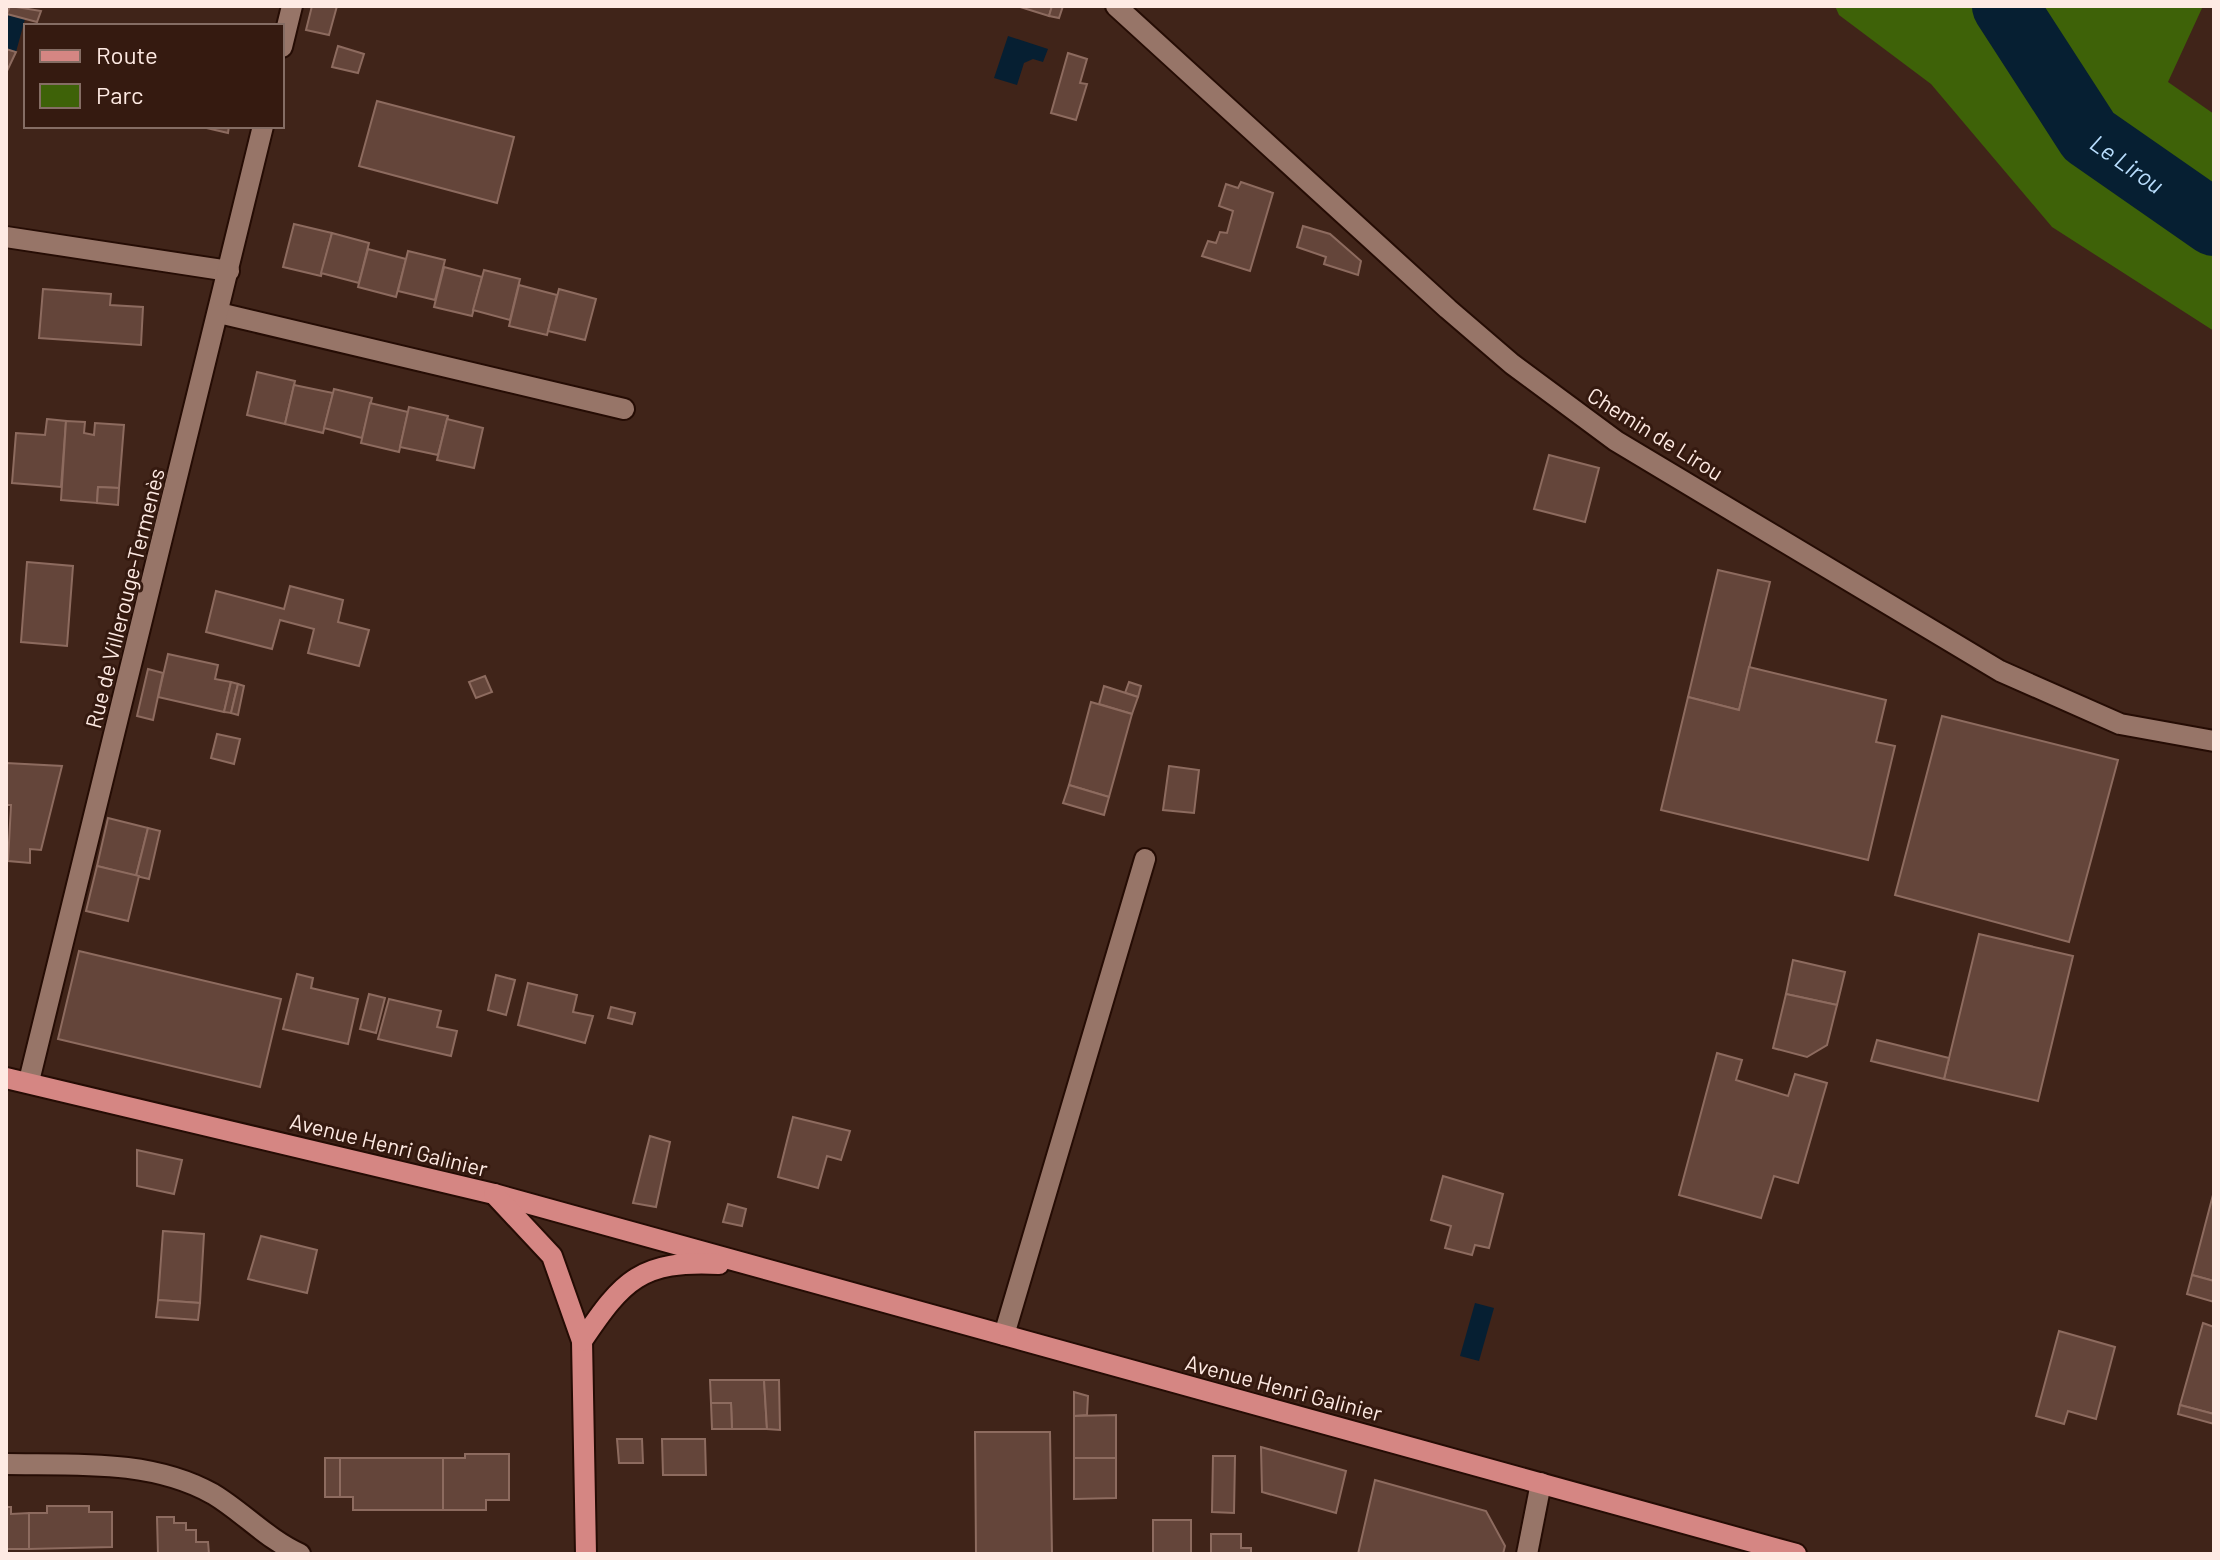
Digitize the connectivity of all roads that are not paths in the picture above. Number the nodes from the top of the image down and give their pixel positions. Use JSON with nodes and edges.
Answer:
{"nodes":[{"id":1,"x":292,"y":6,"type":"edge"},
{"id":2,"x":1116,"y":6,"type":"edge"},
{"id":3,"x":284,"y":39,"type":"edge"},
{"id":4,"x":263,"y":128,"type":"edge"},
{"id":5,"x":6,"y":237,"type":"edge"},
{"id":6,"x":229,"y":271,"type":"junction"},
{"id":7,"x":219,"y":313,"type":"junction"},
{"id":8,"x":624,"y":409,"type":"dead end"},
{"id":9,"x":2214,"y":741,"type":"edge"},
{"id":10,"x":1145,"y":859,"type":"dead end"},
{"id":11,"x":6,"y":1078,"type":"edge"},
{"id":12,"x":29,"y":1081,"type":"junction"},
{"id":13,"x":494,"y":1194,"type":"junction"},
{"id":14,"x":759,"y":1266,"type":"junction"},
{"id":15,"x":1004,"y":1335,"type":"junction"},
{"id":16,"x":582,"y":1341,"type":"junction"},
{"id":17,"x":6,"y":1464,"type":"edge"},
{"id":18,"x":1541,"y":1483,"type":"junction"},
{"id":19,"x":300,"y":1554,"type":"edge"},
{"id":20,"x":586,"y":1554,"type":"edge"},
{"id":21,"x":1527,"y":1554,"type":"edge"},
{"id":22,"x":1796,"y":1554,"type":"edge"}],
"edges":[{"from":1,"to":3,"type":"street"},
{"from":2,"to":9,"type":"street","name":"Chemin de Lirou"},
{"from":4,"to":6,"type":"street","name":"Rue de Villerouge-Termenès"},
{"from":5,"to":6,"type":"street"},
{"from":6,"to":7,"type":"street","name":"Rue de Villerouge-Termenès"},
{"from":7,"to":8,"type":"street"},
{"from":7,"to":12,"type":"street","name":"Rue de Villerouge-Termenès"},
{"from":10,"to":15,"type":"street"},
{"from":11,"to":12,"type":"main road","name":"Avenue Henri Galinier"},
{"from":12,"to":13,"type":"main road","name":"Avenue Henri Galinier"},
{"from":13,"to":14,"type":"main road","name":"Avenue Henri Galinier"},
{"from":13,"to":16,"type":"main road"},
{"from":14,"to":15,"type":"main road","name":"Avenue Henri Galinier"},
{"from":14,"to":16,"type":"main road","name":"Avenue Henri Galinier"},
{"from":15,"to":18,"type":"main road","name":"Avenue Henri Galinier"},
{"from":16,"to":20,"type":"main road"},
{"from":17,"to":19,"type":"street"},
{"from":18,"to":21,"type":"street"},
{"from":18,"to":22,"type":"main road","name":"Avenue Henri Galinier"}]}
